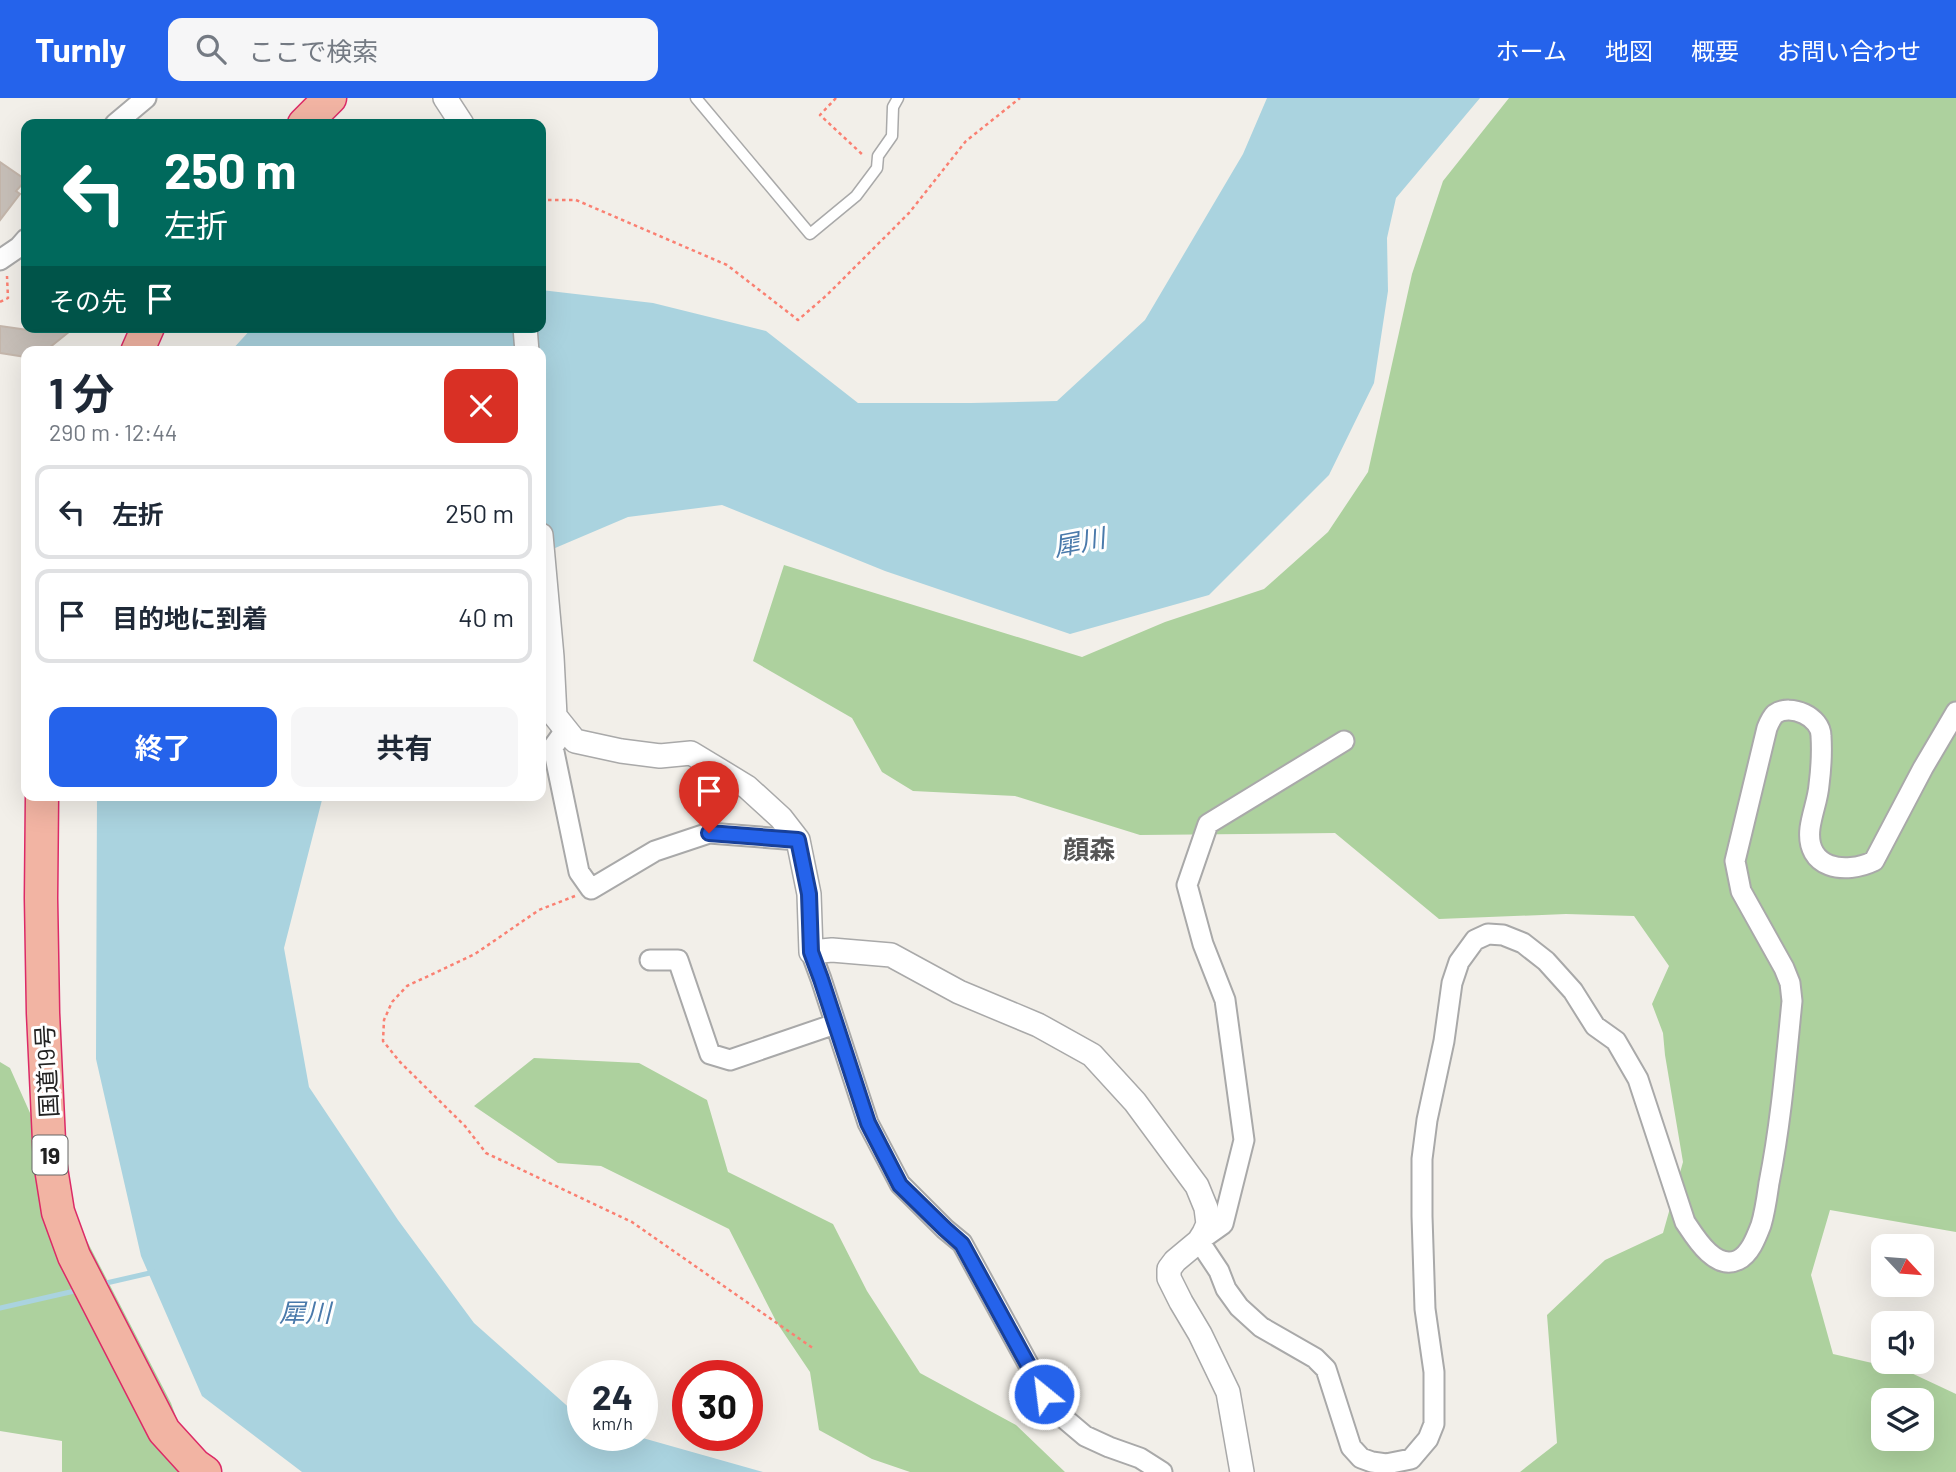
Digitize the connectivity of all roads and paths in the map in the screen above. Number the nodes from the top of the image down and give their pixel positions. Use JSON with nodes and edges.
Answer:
{"nodes":[{"id":1,"x":146,"y":98,"type":"edge"},
{"id":2,"x":330,"y":98,"type":"edge"},
{"id":3,"x":445,"y":98,"type":"edge"},
{"id":4,"x":696,"y":98,"type":"edge"},
{"id":5,"x":835,"y":98,"type":"edge"},
{"id":6,"x":898,"y":98,"type":"edge"},
{"id":7,"x":121,"y":119,"type":"edge"},
{"id":8,"x":309,"y":119,"type":"edge"},
{"id":9,"x":459,"y":119,"type":"edge"},
{"id":10,"x":877,"y":168,"type":"junction"},
{"id":11,"x":21,"y":245,"type":"edge"},
{"id":12,"x":3,"y":257,"type":"edge"},
{"id":13,"x":0,"y":302,"type":"edge"},
{"id":14,"x":546,"y":642,"type":"edge"},
{"id":15,"x":1956,"y":712,"type":"edge"},
{"id":16,"x":566,"y":730,"type":"junction"},
{"id":17,"x":1344,"y":741,"type":"dead end"},
{"id":18,"x":42,"y":801,"type":"edge"},
{"id":19,"x":798,"y":840,"type":"junction"},
{"id":20,"x":591,"y":889,"type":"junction"},
{"id":21,"x":811,"y":952,"type":"junction"},
{"id":22,"x":650,"y":960,"type":"dead end"},
{"id":23,"x":835,"y":1024,"type":"junction"},
{"id":24,"x":1199,"y":1241,"type":"junction"},
{"id":25,"x":814,"y":1349,"type":"dead end"},
{"id":26,"x":1388,"y":1468,"type":"edge"},
{"id":27,"x":205,"y":1472,"type":"edge"},
{"id":28,"x":1162,"y":1472,"type":"edge"},
{"id":29,"x":1242,"y":1472,"type":"edge"}],
"edges":[{"from":1,"to":7,"type":"street"},
{"from":2,"to":8,"type":"highway"},
{"from":3,"to":9,"type":"street"},
{"from":4,"to":10,"type":"lane"},
{"from":5,"to":10,"type":"path"},
{"from":6,"to":10,"type":"lane"},
{"from":11,"to":12,"type":"street"},
{"from":12,"to":13,"type":"path"},
{"from":14,"to":16,"type":"street"},
{"from":15,"to":26,"type":"street"},
{"from":16,"to":19,"type":"street"},
{"from":16,"to":20,"type":"street"},
{"from":17,"to":24,"type":"street"},
{"from":18,"to":27,"type":"highway","name":"国道19号","number":"19"},
{"from":19,"to":20,"type":"street"},
{"from":19,"to":21,"type":"street"},
{"from":20,"to":25,"type":"path"},
{"from":21,"to":23,"type":"street"},
{"from":21,"to":24,"type":"street"},
{"from":22,"to":23,"type":"street"},
{"from":23,"to":28,"type":"street"},
{"from":24,"to":26,"type":"street"},
{"from":24,"to":29,"type":"street"}]}
